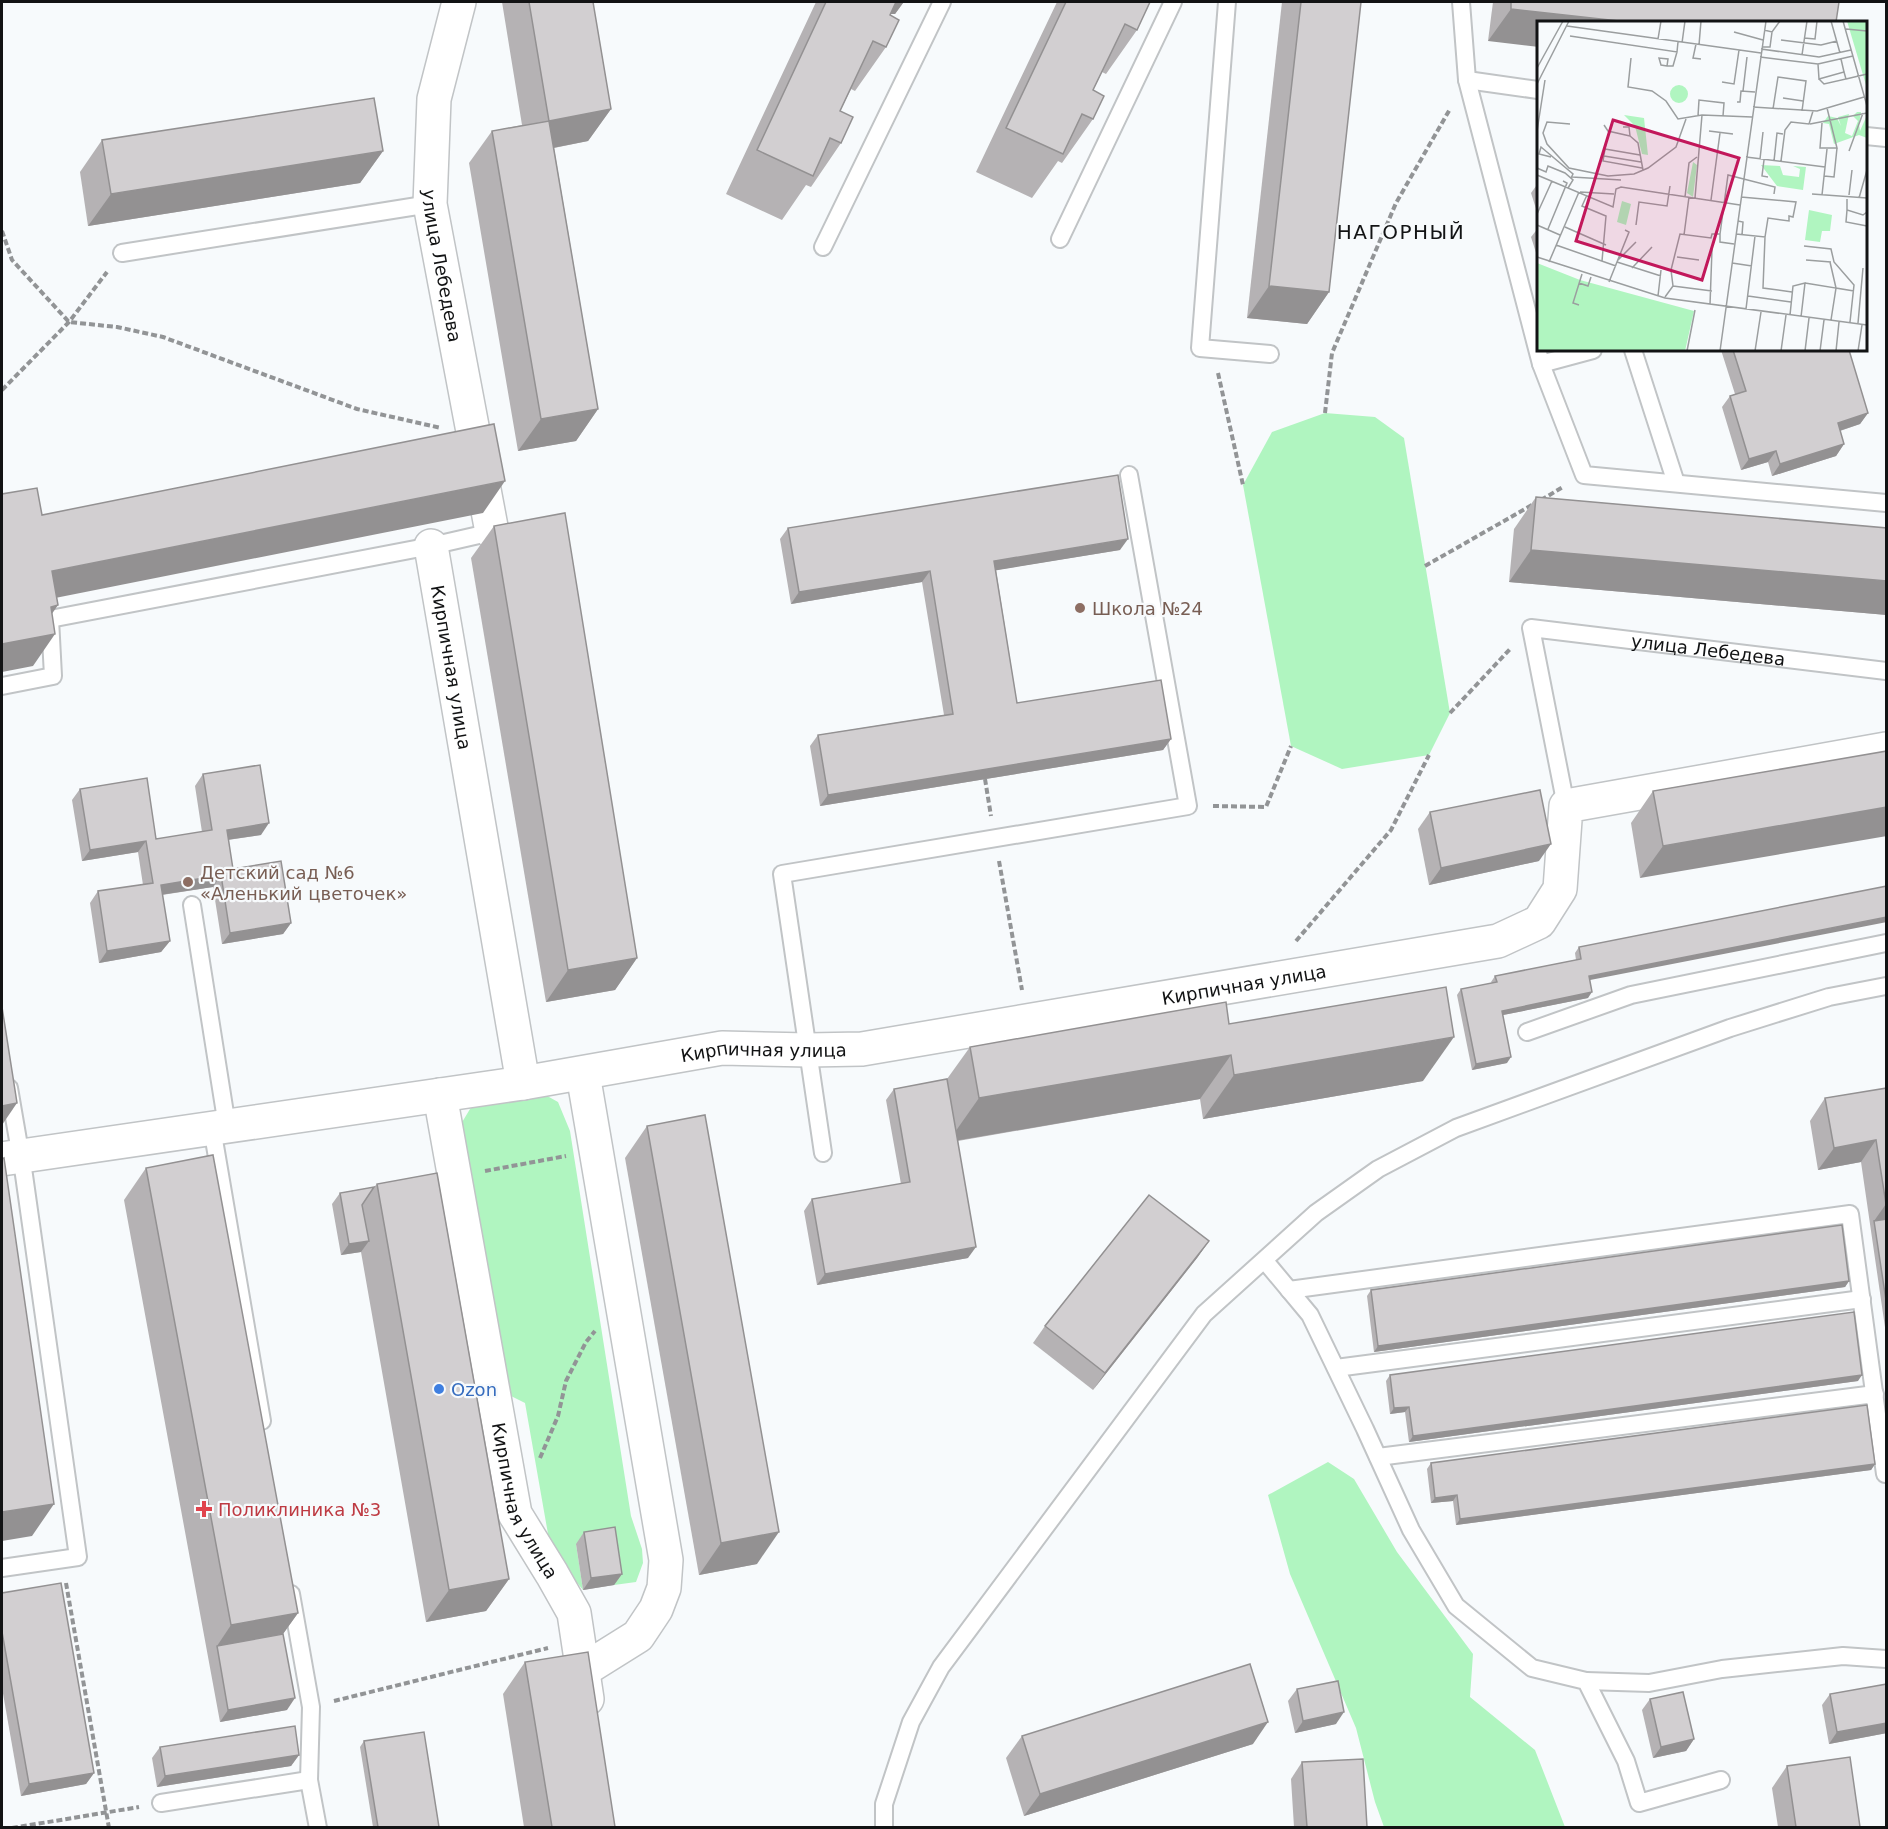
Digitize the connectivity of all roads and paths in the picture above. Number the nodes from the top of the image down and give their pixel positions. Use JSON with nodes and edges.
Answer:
{"nodes":[{"id":1,"x":459,"y":2,"type":"edge"},
{"id":2,"x":942,"y":2,"type":"edge"},
{"id":3,"x":1173,"y":2,"type":"edge"},
{"id":4,"x":1227,"y":2,"type":"edge"},
{"id":5,"x":1461,"y":2,"type":"edge"},
{"id":6,"x":1467,"y":80,"type":"junction"},
{"id":7,"x":1537,"y":90,"type":"edge"},
{"id":8,"x":1867,"y":136,"type":"edge"},
{"id":9,"x":1887,"y":138,"type":"edge"},
{"id":10,"x":430,"y":204,"type":"junction"},
{"id":11,"x":2,"y":231,"type":"edge"},
{"id":12,"x":1060,"y":239,"type":"dead end"},
{"id":13,"x":823,"y":247,"type":"dead end"},
{"id":14,"x":122,"y":253,"type":"joint"},
{"id":15,"x":69,"y":322,"type":"junction"},
{"id":16,"x":1212,"y":349,"type":"junction"},
{"id":17,"x":1537,"y":349,"type":"edge"},
{"id":18,"x":1538,"y":351,"type":"edge"},
{"id":19,"x":1589,"y":351,"type":"edge"},
{"id":20,"x":1633,"y":351,"type":"edge"},
{"id":21,"x":1270,"y":354,"type":"dead end"},
{"id":22,"x":1541,"y":364,"type":"junction"},
{"id":23,"x":2,"y":390,"type":"edge"},
{"id":24,"x":1325,"y":413,"type":"dead end"},
{"id":25,"x":474,"y":436,"type":"junction"},
{"id":26,"x":1129,"y":475,"type":"dead end"},
{"id":27,"x":1584,"y":475,"type":"junction"},
{"id":28,"x":1676,"y":483,"type":"junction"},
{"id":29,"x":1243,"y":485,"type":"dead end"},
{"id":30,"x":1887,"y":503,"type":"edge"},
{"id":31,"x":492,"y":532,"type":"joint"},
{"id":32,"x":431,"y":546,"type":"junction"},
{"id":33,"x":1425,"y":566,"type":"dead end"},
{"id":34,"x":1532,"y":628,"type":"junction"},
{"id":35,"x":1887,"y":671,"type":"edge"},
{"id":36,"x":2,"y":686,"type":"edge"},
{"id":37,"x":1450,"y":713,"type":"dead end"},
{"id":38,"x":1291,"y":746,"type":"dead end"},
{"id":39,"x":1887,"y":749,"type":"edge"},
{"id":40,"x":1429,"y":755,"type":"dead end"},
{"id":41,"x":985,"y":779,"type":"edge"},
{"id":42,"x":1188,"y":806,"type":"junction"},
{"id":43,"x":1566,"y":806,"type":"junction"},
{"id":44,"x":995,"y":837,"type":"junction"},
{"id":45,"x":192,"y":904,"type":"dead end"},
{"id":46,"x":1887,"y":943,"type":"edge"},
{"id":47,"x":1262,"y":981,"type":"junction"},
{"id":48,"x":1887,"y":986,"type":"edge"},
{"id":49,"x":1027,"y":1020,"type":"junction"},
{"id":50,"x":1527,"y":1032,"type":"dead end"},
{"id":51,"x":808,"y":1050,"type":"junction"},
{"id":52,"x":583,"y":1074,"type":"junction"},
{"id":53,"x":7,"y":1076,"type":"edge"},
{"id":54,"x":523,"y":1083,"type":"junction"},
{"id":55,"x":440,"y":1095,"type":"junction"},
{"id":56,"x":220,"y":1127,"type":"junction"},
{"id":57,"x":596,"y":1151,"type":"junction"},
{"id":58,"x":823,"y":1153,"type":"dead end"},
{"id":59,"x":11,"y":1158,"type":"edge"},
{"id":60,"x":454,"y":1176,"type":"junction"},
{"id":61,"x":1265,"y":1261,"type":"junction"},
{"id":62,"x":1289,"y":1290,"type":"junction"},
{"id":63,"x":621,"y":1298,"type":"junction"},
{"id":64,"x":1862,"y":1299,"type":"junction"},
{"id":65,"x":1336,"y":1368,"type":"junction"},
{"id":66,"x":1875,"y":1394,"type":"junction"},
{"id":67,"x":264,"y":1435,"type":"edge"},
{"id":68,"x":1378,"y":1457,"type":"junction"},
{"id":69,"x":539,"y":1460,"type":"dead end"},
{"id":70,"x":1885,"y":1474,"type":"edge"},
{"id":71,"x":62,"y":1559,"type":"junction"},
{"id":72,"x":2,"y":1568,"type":"edge"},
{"id":73,"x":288,"y":1577,"type":"edge"},
{"id":74,"x":580,"y":1656,"type":"junction"},
{"id":75,"x":1887,"y":1659,"type":"edge"},
{"id":76,"x":1586,"y":1681,"type":"junction"},
{"id":77,"x":311,"y":1707,"type":"junction"},
{"id":78,"x":592,"y":1727,"type":"edge"},
{"id":79,"x":309,"y":1780,"type":"junction"},
{"id":80,"x":1721,"y":1780,"type":"dead end"},
{"id":81,"x":161,"y":1803,"type":"joint"},
{"id":82,"x":106,"y":1812,"type":"junction"},
{"id":83,"x":12,"y":1827,"type":"edge"},
{"id":84,"x":109,"y":1827,"type":"edge"},
{"id":85,"x":318,"y":1827,"type":"edge"},
{"id":86,"x":884,"y":1827,"type":"edge"}],
"edges":[{"from":1,"to":10,"type":"street","name":"улица Лебедева"},
{"from":2,"to":13,"type":"lane"},
{"from":3,"to":12,"type":"lane"},
{"from":4,"to":16,"type":"lane"},
{"from":5,"to":6,"type":"lane"},
{"from":6,"to":7,"type":"lane"},
{"from":6,"to":17,"type":"lane"},
{"from":6,"to":24,"type":"path"},
{"from":8,"to":9,"type":"lane"},
{"from":10,"to":14,"type":"lane"},
{"from":10,"to":25,"type":"street","name":"улица Лебедева"},
{"from":11,"to":15,"type":"path"},
{"from":14,"to":15,"type":"path"},
{"from":15,"to":23,"type":"path"},
{"from":15,"to":25,"type":"path"},
{"from":16,"to":21,"type":"lane"},
{"from":16,"to":29,"type":"path"},
{"from":18,"to":22,"type":"lane"},
{"from":19,"to":22,"type":"lane"},
{"from":20,"to":28,"type":"lane"},
{"from":22,"to":27,"type":"lane"},
{"from":25,"to":31,"type":"street","name":"улица Лебедева"},
{"from":26,"to":42,"type":"lane"},
{"from":27,"to":28,"type":"lane"},
{"from":27,"to":33,"type":"path"},
{"from":28,"to":30,"type":"lane"},
{"from":31,"to":32,"type":"lane"},
{"from":32,"to":36,"type":"lane"},
{"from":32,"to":54,"type":"street","name":"Кирпичная улица"},
{"from":34,"to":35,"type":"lane","name":"улица Лебедева"},
{"from":34,"to":37,"type":"path"},
{"from":34,"to":43,"type":"lane"},
{"from":38,"to":42,"type":"path"},
{"from":39,"to":43,"type":"street"},
{"from":40,"to":47,"type":"path"},
{"from":41,"to":44,"type":"path"},
{"from":42,"to":44,"type":"lane"},
{"from":43,"to":47,"type":"street","name":"Кирпичная улица"},
{"from":44,"to":49,"type":"path"},
{"from":44,"to":51,"type":"lane"},
{"from":45,"to":56,"type":"lane"},
{"from":46,"to":50,"type":"lane"},
{"from":47,"to":49,"type":"street","name":"Кирпичная улица"},
{"from":48,"to":61,"type":"lane"},
{"from":49,"to":51,"type":"street","name":"Кирпичная улица"},
{"from":51,"to":52,"type":"street","name":"Кирпичная улица"},
{"from":51,"to":58,"type":"lane"},
{"from":52,"to":54,"type":"street","name":"Кирпичная улица"},
{"from":52,"to":57,"type":"street"},
{"from":53,"to":59,"type":"lane"},
{"from":54,"to":55,"type":"street"},
{"from":55,"to":56,"type":"street"},
{"from":55,"to":60,"type":"street","name":"Кирпичная улица"},
{"from":56,"to":59,"type":"street"},
{"from":56,"to":67,"type":"lane"},
{"from":57,"to":60,"type":"path"},
{"from":57,"to":63,"type":"street"},
{"from":59,"to":71,"type":"lane"},
{"from":60,"to":74,"type":"street","name":"Кирпичная улица"},
{"from":61,"to":62,"type":"lane"},
{"from":61,"to":86,"type":"lane"},
{"from":62,"to":64,"type":"lane"},
{"from":62,"to":65,"type":"lane"},
{"from":63,"to":69,"type":"path"},
{"from":63,"to":74,"type":"street"},
{"from":64,"to":65,"type":"lane"},
{"from":64,"to":66,"type":"lane"},
{"from":65,"to":68,"type":"lane"},
{"from":66,"to":68,"type":"lane"},
{"from":66,"to":70,"type":"lane"},
{"from":68,"to":76,"type":"lane"},
{"from":71,"to":72,"type":"lane"},
{"from":71,"to":82,"type":"path"},
{"from":73,"to":77,"type":"lane"},
{"from":74,"to":77,"type":"path"},
{"from":74,"to":78,"type":"street","name":"Кирпичная улица"},
{"from":75,"to":76,"type":"lane"},
{"from":76,"to":80,"type":"lane"},
{"from":77,"to":79,"type":"lane"},
{"from":79,"to":81,"type":"lane"},
{"from":79,"to":85,"type":"lane"},
{"from":81,"to":82,"type":"path"},
{"from":82,"to":83,"type":"path"},
{"from":82,"to":84,"type":"path"}]}
